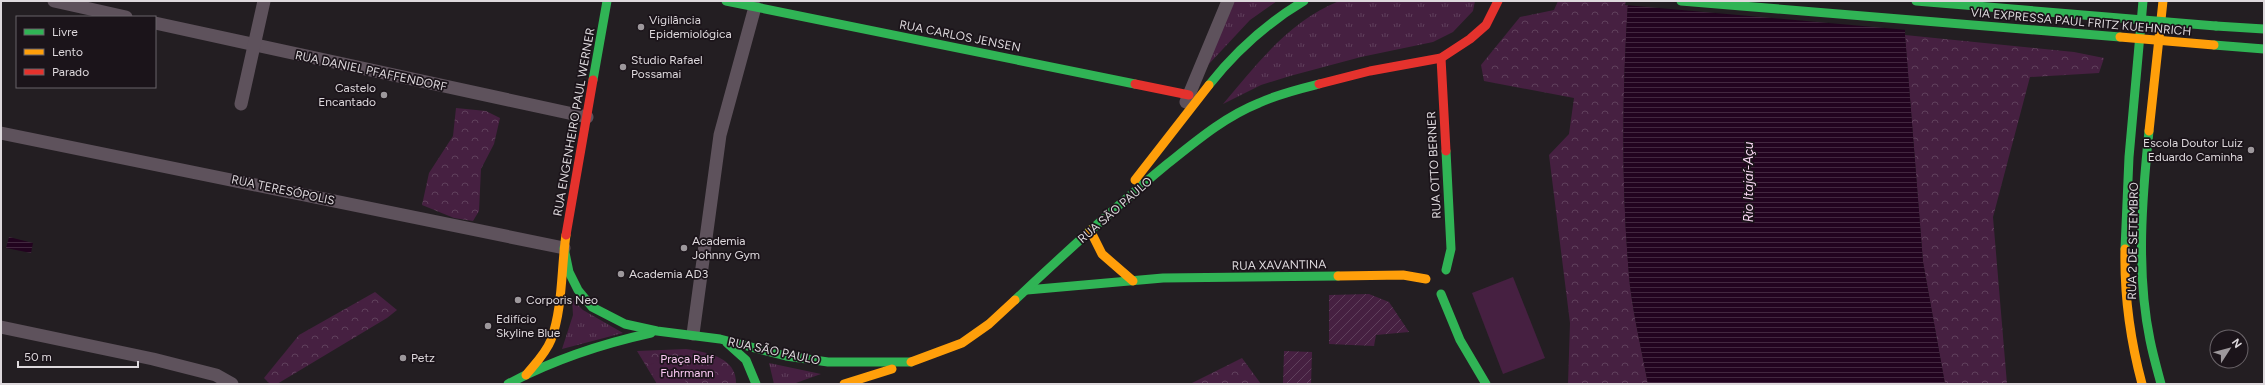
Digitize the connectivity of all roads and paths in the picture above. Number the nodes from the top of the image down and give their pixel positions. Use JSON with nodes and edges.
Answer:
{"nodes":[{"id":1,"x":54,"y":1,"type":"edge"},
{"id":2,"x":264,"y":1,"type":"edge"},
{"id":3,"x":607,"y":1,"type":"edge"},
{"id":4,"x":726,"y":1,"type":"edge"},
{"id":5,"x":1228,"y":1,"type":"edge"},
{"id":6,"x":1304,"y":1,"type":"edge"},
{"id":7,"x":1498,"y":1,"type":"edge"},
{"id":8,"x":1681,"y":1,"type":"edge"},
{"id":9,"x":1916,"y":1,"type":"edge"},
{"id":10,"x":2143,"y":1,"type":"edge"},
{"id":11,"x":2163,"y":1,"type":"edge"},
{"id":12,"x":755,"y":7,"type":"junction"},
{"id":13,"x":122,"y":16,"type":"edge"},
{"id":14,"x":156,"y":23,"type":"edge"},
{"id":15,"x":2264,"y":29,"type":"edge"},
{"id":16,"x":254,"y":45,"type":"junction"},
{"id":17,"x":2264,"y":49,"type":"edge"},
{"id":18,"x":1441,"y":58,"type":"junction"},
{"id":19,"x":1189,"y":95,"type":"junction"},
{"id":20,"x":241,"y":104,"type":"dead end"},
{"id":21,"x":587,"y":117,"type":"junction"},
{"id":22,"x":1177,"y":124,"type":"junction"},
{"id":23,"x":1,"y":133,"type":"edge"},
{"id":24,"x":1112,"y":209,"type":"junction"},
{"id":25,"x":1090,"y":230,"type":"junction"},
{"id":26,"x":564,"y":248,"type":"junction"},
{"id":27,"x":1446,"y":270,"type":"junction"},
{"id":28,"x":1452,"y":278,"type":"dead end"},
{"id":29,"x":1430,"y":279,"type":"junction"},
{"id":30,"x":1133,"y":281,"type":"junction"},
{"id":31,"x":1450,"y":288,"type":"dead end"},
{"id":32,"x":1027,"y":290,"type":"junction"},
{"id":33,"x":1441,"y":294,"type":"junction"},
{"id":34,"x":1,"y":327,"type":"edge"},
{"id":35,"x":657,"y":331,"type":"junction"},
{"id":36,"x":693,"y":334,"type":"junction"},
{"id":37,"x":720,"y":339,"type":"junction"},
{"id":38,"x":915,"y":362,"type":"junction"},
{"id":39,"x":526,"y":375,"type":"junction"},
{"id":40,"x":232,"y":384,"type":"edge"},
{"id":41,"x":508,"y":384,"type":"edge"},
{"id":42,"x":756,"y":384,"type":"edge"},
{"id":43,"x":844,"y":384,"type":"edge"},
{"id":44,"x":1486,"y":384,"type":"edge"},
{"id":45,"x":2142,"y":384,"type":"edge"},
{"id":46,"x":2161,"y":384,"type":"edge"}],
"edges":[{"from":1,"to":13,"type":"street"},
{"from":2,"to":16,"type":"street"},
{"from":3,"to":21,"type":"main road","name":"RUA ENGENHEIRO PAUL WERNER"},
{"from":4,"to":12,"type":"main road","name":"RUA CARLOS JENSEN"},
{"from":5,"to":19,"type":"street"},
{"from":6,"to":22,"type":"main road"},
{"from":7,"to":18,"type":"main road","name":"RUA SÃO PAULO"},
{"from":8,"to":17,"type":"main road","name":"VIA EXPRESSA PAUL FRITZ KUEHNRICH","bridge":true},
{"from":9,"to":15,"type":"main road","name":"VIA EXPRESSA PAUL FRITZ KUEHNRICH","bridge":true},
{"from":10,"to":45,"type":"main road","name":"RUA 2 DE SETEMBRO"},
{"from":11,"to":46,"type":"main road","name":"RUA 2 DE SETEMBRO"},
{"from":12,"to":19,"type":"main road","name":"RUA CARLOS JENSEN"},
{"from":12,"to":36,"type":"street"},
{"from":14,"to":16,"type":"street","name":"RUA DANIEL PFAFFENDORF"},
{"from":16,"to":20,"type":"street"},
{"from":16,"to":21,"type":"street","name":"RUA DANIEL PFAFFENDORF"},
{"from":18,"to":24,"type":"main road","name":"RUA SÃO PAULO"},
{"from":18,"to":27,"type":"main road","name":"RUA OTTO BERNER"},
{"from":19,"to":22,"type":"street"},
{"from":21,"to":26,"type":"main road","name":"RUA ENGENHEIRO PAUL WERNER"},
{"from":22,"to":24,"type":"main road"},
{"from":23,"to":26,"type":"street","name":"RUA TERESÓPOLIS"},
{"from":24,"to":25,"type":"main road","name":"RUA SÃO PAULO"},
{"from":25,"to":30,"type":"main road"},
{"from":25,"to":32,"type":"main road","name":"RUA SÃO PAULO"},
{"from":26,"to":35,"type":"main road","name":"RUA SÃO PAULO"},
{"from":26,"to":39,"type":"main road","name":"RUA SÃO PAULO"},
{"from":27,"to":28,"type":"main road"},
{"from":27,"to":29,"type":"main road"},
{"from":29,"to":30,"type":"main road","name":"RUA XAVANTINA"},
{"from":29,"to":33,"type":"main road"},
{"from":30,"to":32,"type":"main road","name":"RUA XAVANTINA"},
{"from":31,"to":33,"type":"main road"},
{"from":32,"to":38,"type":"main road","name":"RUA SÃO PAULO"},
{"from":33,"to":44,"type":"main road"},
{"from":34,"to":40,"type":"street"},
{"from":35,"to":36,"type":"main road","name":"RUA SÃO PAULO"},
{"from":35,"to":39,"type":"main road","name":"RUA SÃO PAULO"},
{"from":36,"to":37,"type":"main road","name":"RUA SÃO PAULO"},
{"from":37,"to":38,"type":"main road","name":"RUA SÃO PAULO"},
{"from":37,"to":42,"type":"main road","name":"RUA SÃO PAULO"},
{"from":38,"to":43,"type":"main road"},
{"from":39,"to":41,"type":"main road","name":"RUA SÃO PAULO"}]}
